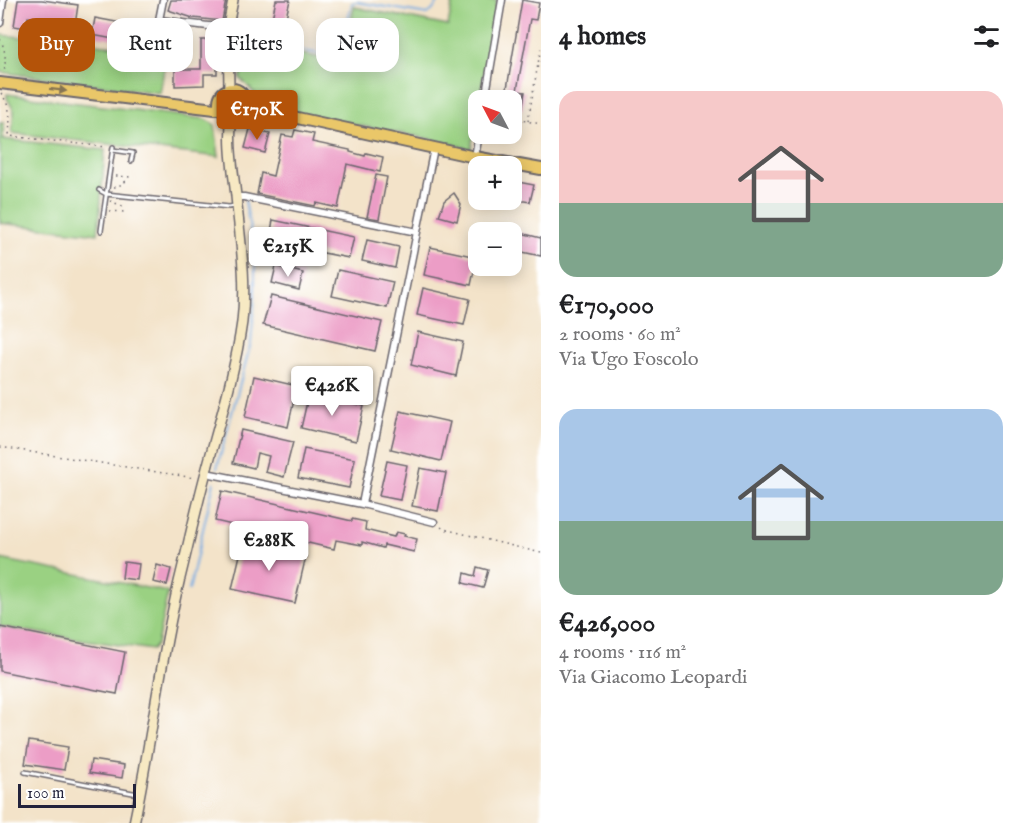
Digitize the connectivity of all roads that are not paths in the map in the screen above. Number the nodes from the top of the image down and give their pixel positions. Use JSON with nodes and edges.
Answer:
{"nodes":[{"id":1,"x":3,"y":0,"type":"edge"},
{"id":2,"x":163,"y":0,"type":"edge"},
{"id":3,"x":233,"y":0,"type":"edge"},
{"id":4,"x":502,"y":0,"type":"edge"},
{"id":5,"x":230,"y":18,"type":"edge"},
{"id":6,"x":0,"y":23,"type":"edge"},
{"id":7,"x":205,"y":26,"type":"edge"},
{"id":8,"x":229,"y":72,"type":"edge"},
{"id":9,"x":1,"y":86,"type":"edge"},
{"id":10,"x":229,"y":88,"type":"junction"},
{"id":11,"x":487,"y":90,"type":"edge"},
{"id":12,"x":245,"y":103,"type":"junction"},
{"id":13,"x":222,"y":109,"type":"junction"},
{"id":14,"x":232,"y":115,"type":"junction"},
{"id":15,"x":434,"y":148,"type":"junction"},
{"id":16,"x":470,"y":156,"type":"edge"},
{"id":17,"x":131,"y":161,"type":"dead end"},
{"id":18,"x":522,"y":166,"type":"edge"},
{"id":19,"x":541,"y":169,"type":"edge"},
{"id":20,"x":99,"y":190,"type":"dead end"},
{"id":21,"x":106,"y":194,"type":"junction"},
{"id":22,"x":236,"y":201,"type":"junction"},
{"id":23,"x":101,"y":231,"type":"dead end"},
{"id":24,"x":417,"y":232,"type":"junction"},
{"id":25,"x":205,"y":476,"type":"junction"},
{"id":26,"x":362,"y":504,"type":"junction"},
{"id":27,"x":434,"y":522,"type":"road end"},
{"id":28,"x":25,"y":772,"type":"dead end"},
{"id":29,"x":140,"y":794,"type":"junction"},
{"id":30,"x":134,"y":823,"type":"edge"}],
"edges":[{"from":1,"to":6,"type":"street"},
{"from":2,"to":7,"type":"street"},
{"from":3,"to":5,"type":"street"},
{"from":4,"to":11,"type":"street"},
{"from":8,"to":10,"type":"street"},
{"from":9,"to":13,"type":"main road","one_way":true},
{"from":10,"to":12,"type":"main road"},
{"from":10,"to":13,"type":"main road"},
{"from":12,"to":14,"type":"main road"},
{"from":12,"to":15,"type":"main road"},
{"from":13,"to":14,"type":"main road"},
{"from":14,"to":22,"type":"street"},
{"from":15,"to":16,"type":"main road"},
{"from":15,"to":24,"type":"street"},
{"from":17,"to":21,"type":"lane"},
{"from":18,"to":19,"type":"main road"},
{"from":20,"to":21,"type":"lane"},
{"from":21,"to":22,"type":"lane"},
{"from":21,"to":23,"type":"lane"},
{"from":22,"to":24,"type":"street"},
{"from":22,"to":25,"type":"street"},
{"from":24,"to":26,"type":"street"},
{"from":25,"to":26,"type":"street"},
{"from":25,"to":29,"type":"street"},
{"from":26,"to":27,"type":"street"},
{"from":28,"to":29,"type":"lane"},
{"from":29,"to":30,"type":"street"}]}
